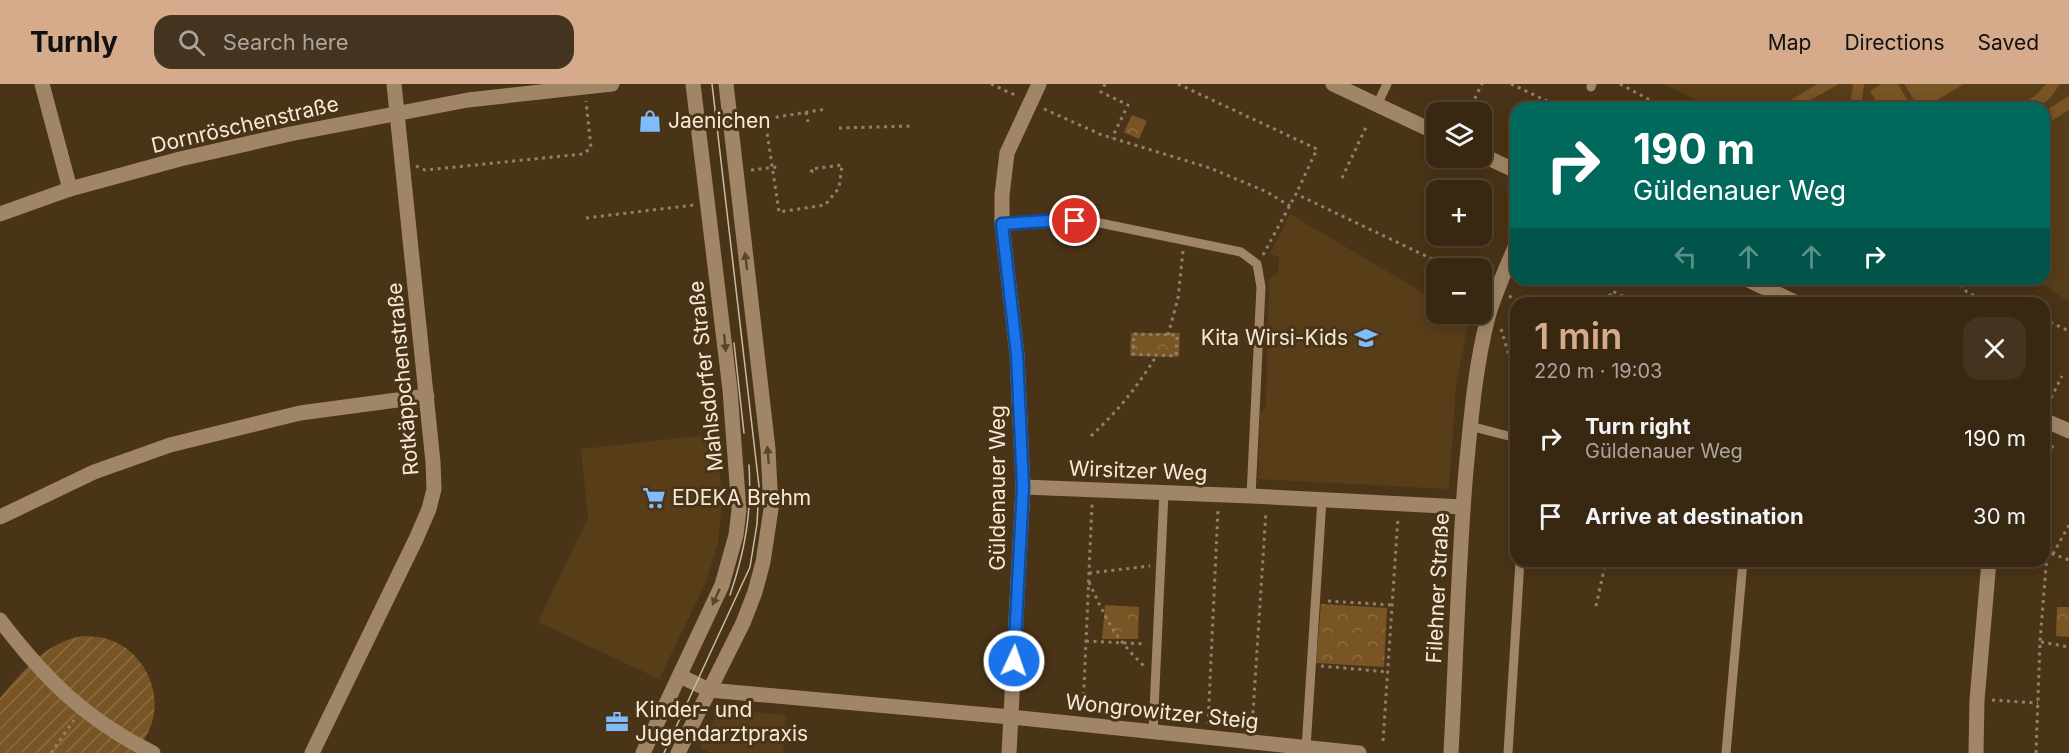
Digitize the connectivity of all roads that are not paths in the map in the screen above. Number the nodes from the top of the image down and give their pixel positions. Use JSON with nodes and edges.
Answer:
{"nodes":[{"id":1,"x":42,"y":84,"type":"edge"},
{"id":2,"x":394,"y":84,"type":"edge"},
{"id":3,"x":612,"y":84,"type":"edge"},
{"id":4,"x":693,"y":84,"type":"edge"},
{"id":5,"x":726,"y":84,"type":"edge"},
{"id":6,"x":1039,"y":84,"type":"edge"},
{"id":7,"x":1333,"y":84,"type":"edge"},
{"id":8,"x":1387,"y":84,"type":"edge"},
{"id":9,"x":1377,"y":105,"type":"junction"},
{"id":10,"x":397,"y":114,"type":"junction"},
{"id":11,"x":1426,"y":128,"type":"edge"},
{"id":12,"x":1492,"y":160,"type":"edge"},
{"id":13,"x":1510,"y":168,"type":"edge"},
{"id":14,"x":70,"y":189,"type":"junction"},
{"id":15,"x":0,"y":214,"type":"edge"},
{"id":16,"x":1002,"y":224,"type":"junction"},
{"id":17,"x":1510,"y":259,"type":"edge"},
{"id":18,"x":1759,"y":285,"type":"edge"},
{"id":19,"x":1784,"y":297,"type":"edge"},
{"id":20,"x":426,"y":396,"type":"junction"},
{"id":21,"x":1470,"y":426,"type":"junction"},
{"id":22,"x":2050,"y":426,"type":"edge"},
{"id":23,"x":2069,"y":431,"type":"edge"},
{"id":24,"x":1510,"y":436,"type":"edge"},
{"id":25,"x":1023,"y":487,"type":"junction"},
{"id":26,"x":1164,"y":492,"type":"junction"},
{"id":27,"x":1251,"y":496,"type":"junction"},
{"id":28,"x":1322,"y":499,"type":"junction"},
{"id":29,"x":1463,"y":507,"type":"junction"},
{"id":30,"x":0,"y":517,"type":"edge"},
{"id":31,"x":1520,"y":567,"type":"edge"},
{"id":32,"x":1742,"y":567,"type":"edge"},
{"id":33,"x":1988,"y":567,"type":"edge"},
{"id":34,"x":0,"y":620,"type":"edge"},
{"id":35,"x":680,"y":676,"type":"junction"},
{"id":36,"x":709,"y":690,"type":"junction"},
{"id":37,"x":1011,"y":717,"type":"junction"},
{"id":38,"x":1153,"y":732,"type":"junction"},
{"id":39,"x":1306,"y":748,"type":"junction"},
{"id":40,"x":153,"y":753,"type":"edge"},
{"id":41,"x":312,"y":753,"type":"edge"},
{"id":42,"x":643,"y":753,"type":"edge"},
{"id":43,"x":678,"y":753,"type":"edge"},
{"id":44,"x":1009,"y":753,"type":"edge"},
{"id":45,"x":1359,"y":753,"type":"edge"},
{"id":46,"x":1450,"y":753,"type":"edge"},
{"id":47,"x":1508,"y":753,"type":"edge"},
{"id":48,"x":1726,"y":753,"type":"edge"},
{"id":49,"x":1976,"y":753,"type":"edge"}],
"edges":[{"from":1,"to":14,"type":"street"},
{"from":2,"to":10,"type":"street","name":"Rotkäppchenstraße"},
{"from":3,"to":10,"type":"street","name":"Dornröschenstraße"},
{"from":4,"to":35,"type":"street","name":"Mahlsdorfer Straße","one_way":true},
{"from":36,"to":5,"type":"street","one_way":true},
{"from":6,"to":16,"type":"street","name":"Güldenauer Weg"},
{"from":7,"to":9,"type":"street"},
{"from":8,"to":9,"type":"lane"},
{"from":9,"to":11,"type":"street"},
{"from":10,"to":14,"type":"street","name":"Dornröschenstraße"},
{"from":10,"to":20,"type":"street","name":"Rotkäppchenstraße"},
{"from":12,"to":13,"type":"street"},
{"from":14,"to":15,"type":"street","name":"Dornröschenstraße"},
{"from":16,"to":25,"type":"street","name":"Güldenauer Weg"},
{"from":16,"to":27,"type":"lane"},
{"from":17,"to":21,"type":"street","name":"Filehner Straße"},
{"from":18,"to":19,"type":"street"},
{"from":20,"to":30,"type":"street"},
{"from":20,"to":41,"type":"street","name":"Rotkäppchenstraße"},
{"from":21,"to":24,"type":"lane"},
{"from":21,"to":29,"type":"street","name":"Filehner Straße"},
{"from":22,"to":23,"type":"street"},
{"from":25,"to":26,"type":"street","name":"Wirsitzer Weg"},
{"from":25,"to":37,"type":"street","name":"Güldenauer Weg"},
{"from":26,"to":27,"type":"street","name":"Wirsitzer Weg"},
{"from":26,"to":38,"type":"lane"},
{"from":27,"to":28,"type":"street","name":"Wirsitzer Weg"},
{"from":28,"to":29,"type":"street","name":"Wirsitzer Weg"},
{"from":28,"to":39,"type":"lane"},
{"from":29,"to":46,"type":"street","name":"Filehner Straße"},
{"from":31,"to":47,"type":"lane"},
{"from":32,"to":48,"type":"lane"},
{"from":33,"to":49,"type":"street"},
{"from":34,"to":40,"type":"street"},
{"from":35,"to":36,"type":"street"},
{"from":35,"to":42,"type":"street","name":"Mahlsdorfer Straße"},
{"from":36,"to":37,"type":"street","name":"Wongrowitzer Steig"},
{"from":36,"to":43,"type":"street"},
{"from":37,"to":38,"type":"street","name":"Wongrowitzer Steig"},
{"from":37,"to":44,"type":"street","name":"Güldenauer Weg"},
{"from":38,"to":39,"type":"street","name":"Wongrowitzer Steig"},
{"from":39,"to":45,"type":"street","name":"Wongrowitzer Steig"}]}
